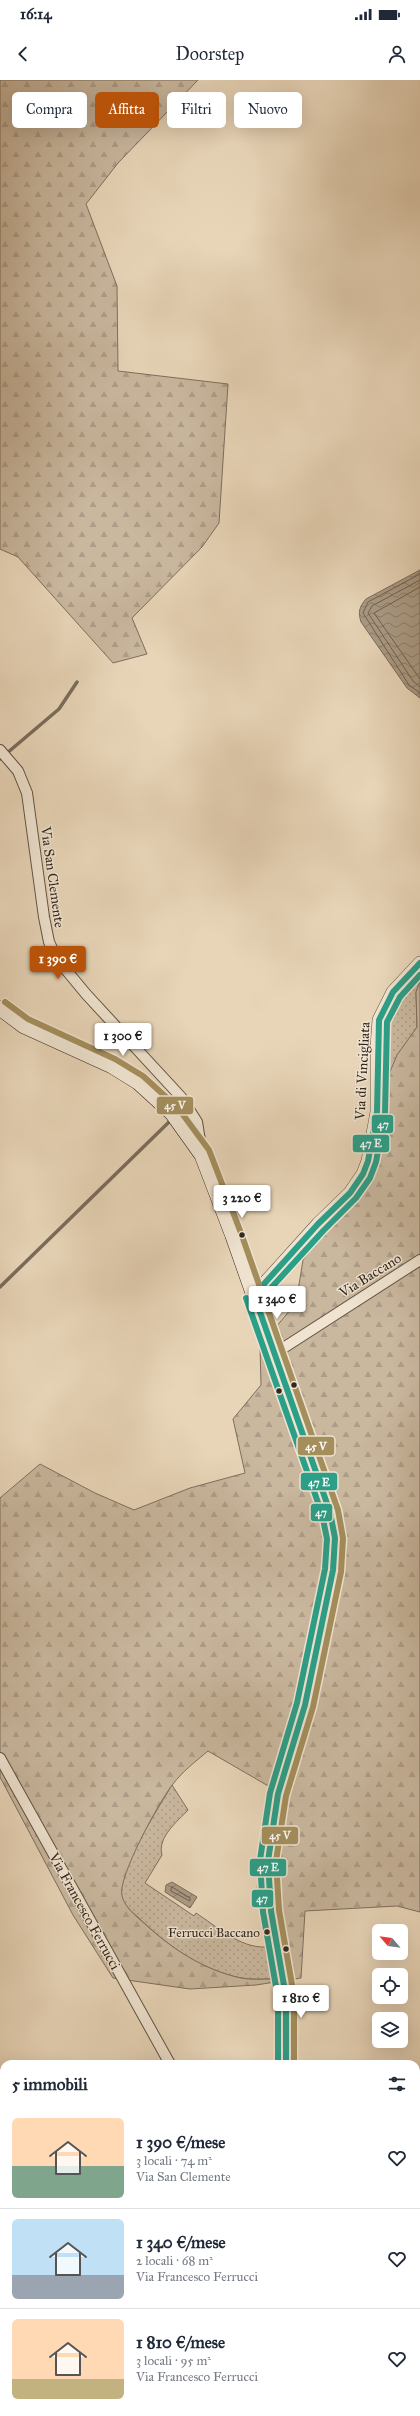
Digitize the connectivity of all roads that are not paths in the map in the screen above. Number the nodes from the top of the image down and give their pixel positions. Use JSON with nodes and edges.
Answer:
{"nodes":[{"id":1,"x":0,"y":750,"type":"edge"},
{"id":2,"x":420,"y":963,"type":"edge"},
{"id":3,"x":0,"y":1008,"type":"edge"},
{"id":4,"x":202,"y":1155,"type":"junction"},
{"id":5,"x":420,"y":1260,"type":"edge"},
{"id":6,"x":254,"y":1295,"type":"junction"},
{"id":7,"x":274,"y":1354,"type":"junction"},
{"id":8,"x":0,"y":1758,"type":"edge"},
{"id":9,"x":168,"y":2060,"type":"edge"},
{"id":10,"x":286,"y":2060,"type":"edge"}],
"edges":[{"from":1,"to":4,"type":"street","name":"Via San Clemente"},
{"from":2,"to":6,"type":"street","name":"Via di Vincigliata"},
{"from":3,"to":4,"type":"main road"},
{"from":4,"to":6,"type":"main road"},
{"from":5,"to":7,"type":"street","name":"Via Baccano"},
{"from":6,"to":7,"type":"main road"},
{"from":7,"to":10,"type":"main road"},
{"from":8,"to":9,"type":"street","name":"Via Francesco Ferrucci"}]}
